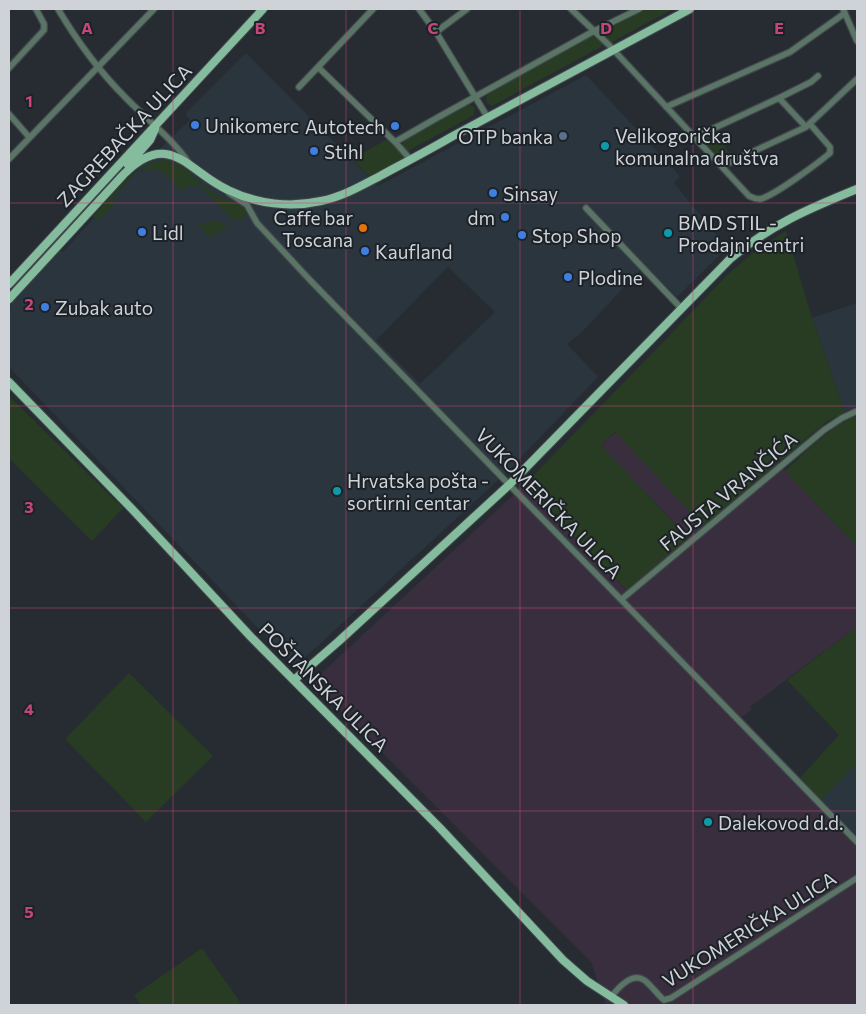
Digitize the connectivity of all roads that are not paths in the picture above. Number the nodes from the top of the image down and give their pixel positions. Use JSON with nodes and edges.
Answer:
{"nodes":[{"id":1,"x":36,"y":9,"type":"edge"},
{"id":2,"x":58,"y":9,"type":"edge"},
{"id":3,"x":154,"y":9,"type":"edge"},
{"id":4,"x":263,"y":9,"type":"edge"},
{"id":5,"x":373,"y":9,"type":"edge"},
{"id":6,"x":419,"y":9,"type":"edge"},
{"id":7,"x":466,"y":9,"type":"edge"},
{"id":8,"x":571,"y":9,"type":"edge"},
{"id":9,"x":639,"y":9,"type":"edge"},
{"id":10,"x":690,"y":9,"type":"edge"},
{"id":11,"x":844,"y":11,"type":"edge"},
{"id":12,"x":594,"y":31,"type":"junction"},
{"id":13,"x":436,"y":32,"type":"junction"},
{"id":14,"x":857,"y":40,"type":"edge"},
{"id":15,"x":613,"y":50,"type":"junction"},
{"id":16,"x":318,"y":67,"type":"junction"},
{"id":17,"x":9,"y":68,"type":"edge"},
{"id":18,"x":98,"y":68,"type":"junction"},
{"id":19,"x":818,"y":76,"type":"dead end"},
{"id":20,"x":857,"y":79,"type":"edge"},
{"id":21,"x":299,"y":87,"type":"dead end"},
{"id":22,"x":476,"y":97,"type":"junction"},
{"id":23,"x":779,"y":98,"type":"junction"},
{"id":24,"x":666,"y":107,"type":"junction"},
{"id":25,"x":9,"y":114,"type":"edge"},
{"id":26,"x":488,"y":118,"type":"junction"},
{"id":27,"x":155,"y":126,"type":"junction"},
{"id":28,"x":808,"y":126,"type":"junction"},
{"id":29,"x":29,"y":137,"type":"junction"},
{"id":30,"x":694,"y":137,"type":"junction"},
{"id":31,"x":395,"y":142,"type":"junction"},
{"id":32,"x":9,"y":159,"type":"edge"},
{"id":33,"x":411,"y":160,"type":"junction"},
{"id":34,"x":189,"y":163,"type":"junction"},
{"id":35,"x":722,"y":166,"type":"junction"},
{"id":36,"x":221,"y":187,"type":"junction"},
{"id":37,"x":857,"y":189,"type":"edge"},
{"id":38,"x":109,"y":190,"type":"junction"},
{"id":39,"x":586,"y":208,"type":"dead end"},
{"id":40,"x":9,"y":284,"type":"edge"},
{"id":41,"x":9,"y":299,"type":"edge"},
{"id":42,"x":681,"y":308,"type":"junction"},
{"id":43,"x":9,"y":382,"type":"edge"},
{"id":44,"x":857,"y":411,"type":"edge"},
{"id":45,"x":510,"y":484,"type":"junction"},
{"id":46,"x":622,"y":599,"type":"junction"},
{"id":47,"x":294,"y":680,"type":"junction"},
{"id":48,"x":857,"y":842,"type":"edge"},
{"id":49,"x":857,"y":878,"type":"edge"},
{"id":50,"x":611,"y":997,"type":"junction"},
{"id":51,"x":624,"y":1005,"type":"edge"}],
"edges":[{"from":1,"to":17,"type":"street"},
{"from":2,"to":18,"type":"street"},
{"from":3,"to":18,"type":"street"},
{"from":4,"to":27,"type":"main road","name":"ZAGREBAČKA ULICA"},
{"from":5,"to":16,"type":"street"},
{"from":6,"to":13,"type":"street"},
{"from":7,"to":13,"type":"street"},
{"from":8,"to":12,"type":"street"},
{"from":9,"to":12,"type":"street"},
{"from":10,"to":15,"type":"main road","name":"ZAGREBAČKA ULICA"},
{"from":11,"to":14,"type":"street"},
{"from":11,"to":24,"type":"street"},
{"from":12,"to":15,"type":"street"},
{"from":12,"to":22,"type":"street"},
{"from":13,"to":22,"type":"street"},
{"from":15,"to":24,"type":"street"},
{"from":15,"to":26,"type":"main road","name":"ZAGREBAČKA ULICA"},
{"from":16,"to":21,"type":"street"},
{"from":16,"to":31,"type":"street"},
{"from":18,"to":27,"type":"street"},
{"from":18,"to":29,"type":"street"},
{"from":19,"to":23,"type":"street"},
{"from":20,"to":28,"type":"street"},
{"from":22,"to":26,"type":"street"},
{"from":22,"to":31,"type":"street"},
{"from":23,"to":28,"type":"street"},
{"from":23,"to":30,"type":"street"},
{"from":24,"to":30,"type":"street"},
{"from":25,"to":29,"type":"street"},
{"from":26,"to":33,"type":"main road","name":"ZAGREBAČKA ULICA"},
{"from":27,"to":34,"type":"street"},
{"from":27,"to":38,"type":"main road"},
{"from":27,"to":40,"type":"main road","name":"ZAGREBAČKA ULICA"},
{"from":28,"to":35,"type":"street"},
{"from":28,"to":35,"type":"street"},
{"from":29,"to":32,"type":"street"},
{"from":30,"to":35,"type":"street"},
{"from":31,"to":33,"type":"street"},
{"from":33,"to":36,"type":"main road","name":"ZAGREBAČKA ULICA"},
{"from":34,"to":36,"type":"main road","name":"ZAGREBAČKA ULICA"},
{"from":34,"to":38,"type":"main road","name":"ZAGREBAČKA ULICA"},
{"from":36,"to":45,"type":"street","name":"VUKOMERIČKA ULICA"},
{"from":37,"to":42,"type":"main road"},
{"from":38,"to":41,"type":"main road","name":"ZAGREBAČKA ULICA"},
{"from":39,"to":42,"type":"street"},
{"from":42,"to":45,"type":"main road"},
{"from":43,"to":47,"type":"main road","name":"POŠTANSKA ULICA"},
{"from":44,"to":46,"type":"street","name":"FAUSTA VRANČIĆA"},
{"from":45,"to":46,"type":"street","name":"VUKOMERIČKA ULICA"},
{"from":45,"to":47,"type":"main road"},
{"from":46,"to":48,"type":"street","name":"VUKOMERIČKA ULICA"},
{"from":47,"to":50,"type":"main road","name":"POŠTANSKA ULICA"},
{"from":49,"to":50,"type":"street","name":"VUKOMERIČKA ULICA"},
{"from":50,"to":51,"type":"main road","name":"POŠTANSKA ULICA"}]}
